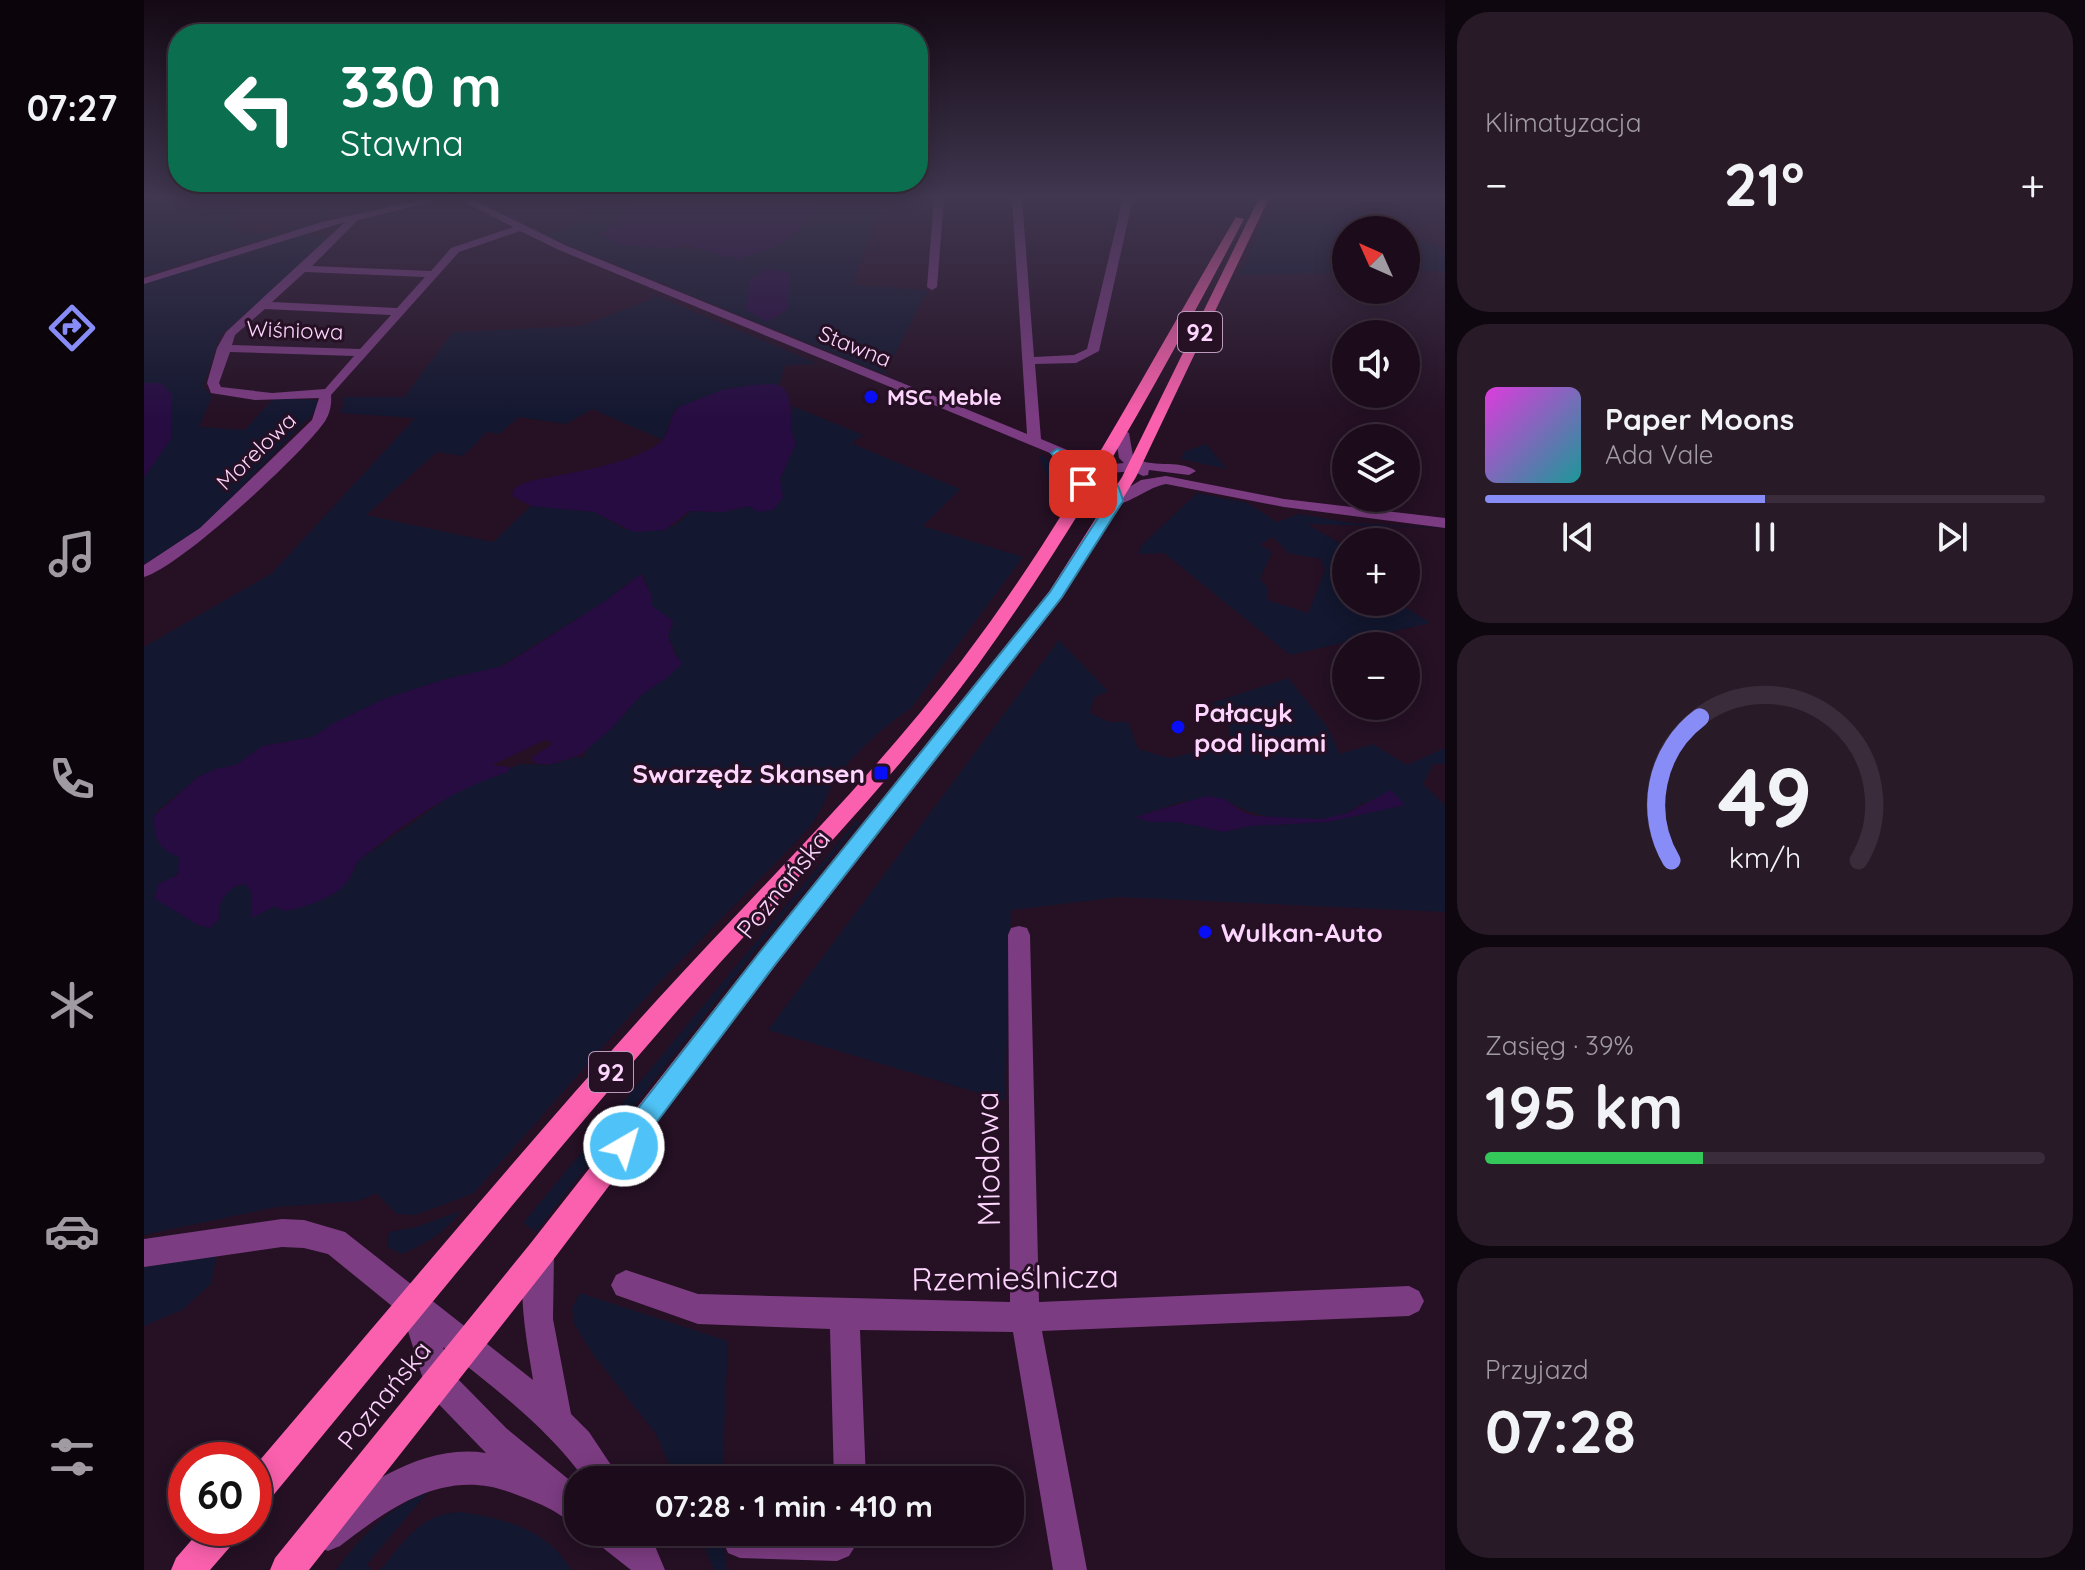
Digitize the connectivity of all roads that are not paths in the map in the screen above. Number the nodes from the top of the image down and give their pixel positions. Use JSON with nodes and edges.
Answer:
{"nodes":[{"id":1,"x":176,"y":271,"type":"edge"},
{"id":2,"x":299,"y":271,"type":"edge"},
{"id":3,"x":361,"y":271,"type":"edge"},
{"id":4,"x":436,"y":271,"type":"edge"},
{"id":5,"x":623,"y":271,"type":"edge"},
{"id":6,"x":933,"y":271,"type":"edge"},
{"id":7,"x":1022,"y":271,"type":"edge"},
{"id":8,"x":1111,"y":271,"type":"edge"},
{"id":9,"x":1210,"y":271,"type":"edge"},
{"id":10,"x":1229,"y":271,"type":"edge"},
{"id":11,"x":433,"y":274,"type":"junction"},
{"id":12,"x":144,"y":281,"type":"edge"},
{"id":13,"x":932,"y":287,"type":"dead end"},
{"id":14,"x":262,"y":305,"type":"junction"},
{"id":15,"x":401,"y":312,"type":"junction"},
{"id":16,"x":223,"y":348,"type":"junction"},
{"id":17,"x":365,"y":353,"type":"junction"},
{"id":18,"x":1029,"y":361,"type":"junction"},
{"id":19,"x":325,"y":394,"type":"junction"},
{"id":20,"x":1122,"y":433,"type":"junction"},
{"id":21,"x":1034,"y":443,"type":"junction"},
{"id":22,"x":1146,"y":445,"type":"junction"},
{"id":23,"x":1057,"y":453,"type":"junction"},
{"id":24,"x":1135,"y":466,"type":"junction"},
{"id":25,"x":1101,"y":469,"type":"junction"},
{"id":26,"x":1170,"y":474,"type":"junction"},
{"id":27,"x":1087,"y":494,"type":"junction"},
{"id":28,"x":1116,"y":501,"type":"junction"},
{"id":29,"x":1445,"y":515,"type":"edge"},
{"id":30,"x":1445,"y":523,"type":"edge"},
{"id":31,"x":144,"y":572,"type":"edge"},
{"id":32,"x":1019,"y":935,"type":"dead end"},
{"id":33,"x":144,"y":1253,"type":"edge"},
{"id":34,"x":540,"y":1254,"type":"junction"},
{"id":35,"x":626,"y":1285,"type":"dead end"},
{"id":36,"x":1409,"y":1301,"type":"dead end"},
{"id":37,"x":415,"y":1304,"type":"junction"},
{"id":38,"x":845,"y":1315,"type":"junction"},
{"id":39,"x":1025,"y":1317,"type":"junction"},
{"id":40,"x":467,"y":1345,"type":"junction"},
{"id":41,"x":438,"y":1381,"type":"junction"},
{"id":42,"x":556,"y":1420,"type":"junction"},
{"id":43,"x":595,"y":1466,"type":"edge"},
{"id":44,"x":850,"y":1466,"type":"edge"},
{"id":45,"x":272,"y":1471,"type":"edge"},
{"id":46,"x":564,"y":1498,"type":"edge"},
{"id":47,"x":564,"y":1501,"type":"edge"},
{"id":48,"x":209,"y":1546,"type":"edge"},
{"id":49,"x":291,"y":1565,"type":"edge"},
{"id":50,"x":188,"y":1570,"type":"edge"},
{"id":51,"x":1070,"y":1570,"type":"edge"}],
"edges":[{"from":1,"to":12,"type":"street"},
{"from":2,"to":14,"type":"street"},
{"from":3,"to":11,"type":"street"},
{"from":4,"to":11,"type":"street","name":"Morelowa"},
{"from":5,"to":21,"type":"street","name":"Stawna"},
{"from":6,"to":13,"type":"street"},
{"from":7,"to":18,"type":"street"},
{"from":8,"to":18,"type":"street"},
{"from":9,"to":20,"type":"main road","name":"Poznańska","number":"92"},
{"from":10,"to":22,"type":"main road","name":"Poznańska","number":"92"},
{"from":11,"to":15,"type":"street","name":"Morelowa"},
{"from":14,"to":15,"type":"street"},
{"from":14,"to":16,"type":"street"},
{"from":15,"to":17,"type":"street","name":"Morelowa"},
{"from":16,"to":17,"type":"street","name":"Wiśniowa"},
{"from":16,"to":19,"type":"street"},
{"from":17,"to":19,"type":"street","name":"Morelowa"},
{"from":18,"to":21,"type":"street"},
{"from":19,"to":31,"type":"street","name":"Morelowa"},
{"from":20,"to":23,"type":"street","name":"Stawna"},
{"from":20,"to":24,"type":"street"},
{"from":20,"to":25,"type":"main road","name":"Poznańska","number":"92"},
{"from":21,"to":23,"type":"street","name":"Stawna"},
{"from":22,"to":24,"type":"main road","name":"Poznańska","number":"92"},
{"from":22,"to":26,"type":"street"},
{"from":23,"to":25,"type":"street","name":"Stawna"},
{"from":23,"to":27,"type":"street","name":"Stawna"},
{"from":24,"to":25,"type":"street"},
{"from":24,"to":26,"type":"street"},
{"from":24,"to":28,"type":"main road","name":"Poznańska","number":"92"},
{"from":25,"to":27,"type":"main road","name":"Poznańska","number":"92"},
{"from":25,"to":28,"type":"street"},
{"from":26,"to":28,"type":"street"},
{"from":26,"to":29,"type":"street"},
{"from":26,"to":30,"type":"street"},
{"from":27,"to":37,"type":"main road","name":"Poznańska","number":"92"},
{"from":28,"to":34,"type":"main road","name":"Poznańska","number":"92"},
{"from":32,"to":39,"type":"street","name":"Miodowa"},
{"from":33,"to":37,"type":"street"},
{"from":34,"to":40,"type":"main road","name":"Poznańska","number":"92"},
{"from":34,"to":42,"type":"street"},
{"from":35,"to":38,"type":"street","name":"Rzemieślnicza"},
{"from":36,"to":39,"type":"street","name":"Rzemieślnicza"},
{"from":37,"to":40,"type":"street"},
{"from":37,"to":41,"type":"street"},
{"from":37,"to":45,"type":"main road","name":"Poznańska","number":"92"},
{"from":38,"to":39,"type":"street","name":"Rzemieślnicza"},
{"from":38,"to":44,"type":"street"},
{"from":39,"to":51,"type":"street","name":"Miodowa"},
{"from":40,"to":41,"type":"main road","name":"Poznańska","number":"92"},
{"from":40,"to":42,"type":"street"},
{"from":41,"to":46,"type":"street"},
{"from":41,"to":49,"type":"main road","name":"Poznańska","number":"92"},
{"from":42,"to":43,"type":"street"},
{"from":47,"to":49,"type":"street"},
{"from":48,"to":50,"type":"main road"}]}
